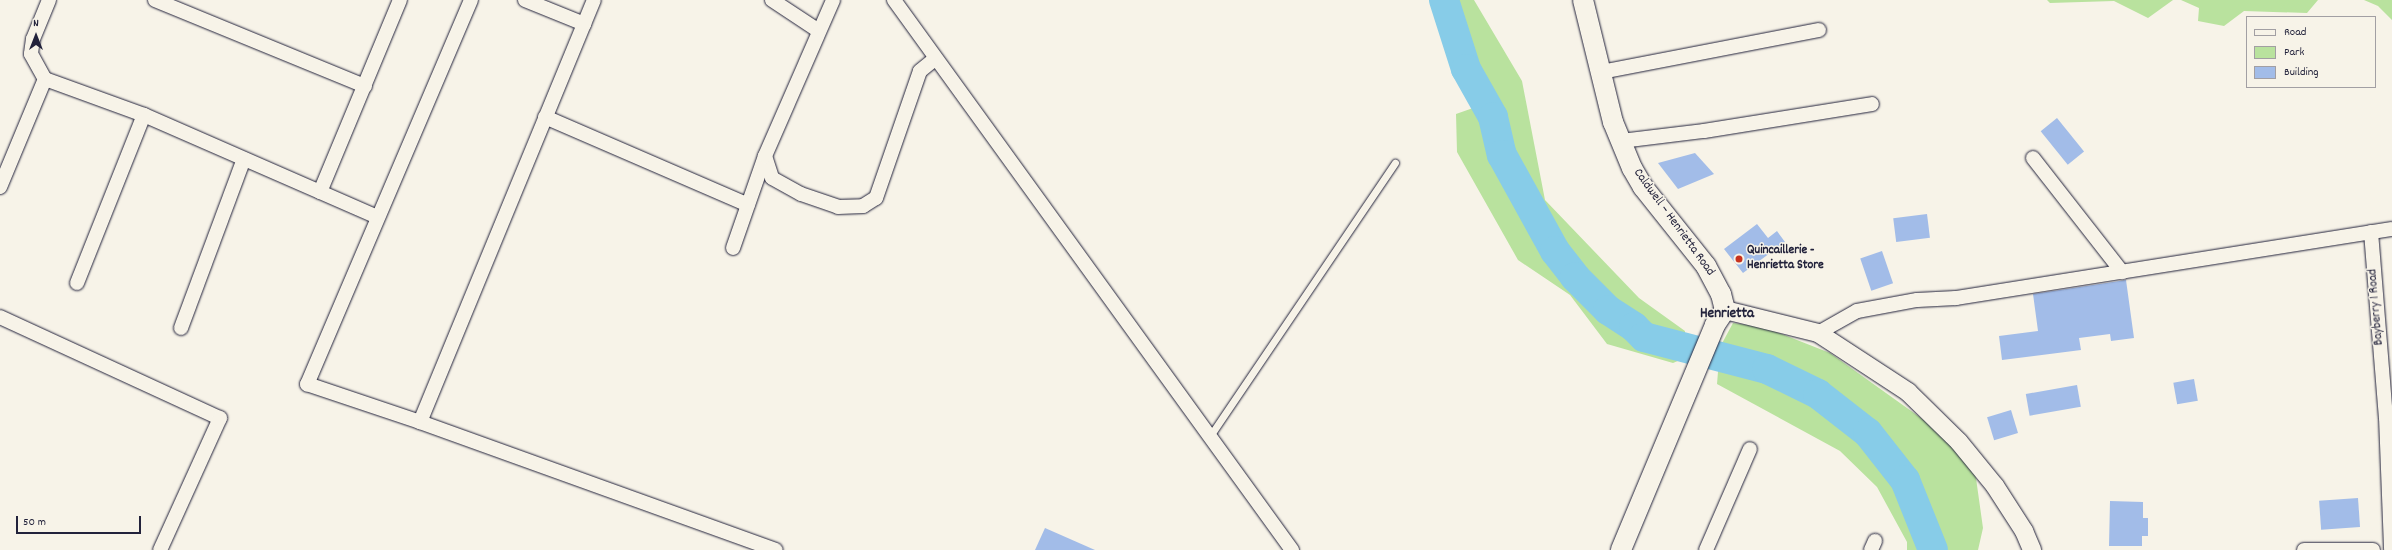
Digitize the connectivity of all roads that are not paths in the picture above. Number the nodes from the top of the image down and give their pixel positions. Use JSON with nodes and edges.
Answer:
{"nodes":[{"id":1,"x":49,"y":0,"type":"edge"},
{"id":2,"x":154,"y":0,"type":"edge"},
{"id":3,"x":400,"y":0,"type":"edge"},
{"id":4,"x":471,"y":0,"type":"edge"},
{"id":5,"x":525,"y":0,"type":"edge"},
{"id":6,"x":594,"y":0,"type":"edge"},
{"id":7,"x":772,"y":0,"type":"edge"},
{"id":8,"x":833,"y":0,"type":"edge"},
{"id":9,"x":894,"y":0,"type":"edge"},
{"id":10,"x":1583,"y":0,"type":"edge"},
{"id":11,"x":584,"y":24,"type":"junction"},
{"id":12,"x":1819,"y":30,"type":"dead end"},
{"id":13,"x":819,"y":31,"type":"junction"},
{"id":14,"x":935,"y":59,"type":"junction"},
{"id":15,"x":1601,"y":72,"type":"junction"},
{"id":16,"x":45,"y":79,"type":"junction"},
{"id":17,"x":365,"y":86,"type":"junction"},
{"id":18,"x":1872,"y":104,"type":"dead end"},
{"id":19,"x":144,"y":115,"type":"junction"},
{"id":20,"x":545,"y":117,"type":"junction"},
{"id":21,"x":1621,"y":141,"type":"junction"},
{"id":22,"x":765,"y":156,"type":"junction"},
{"id":23,"x":2033,"y":158,"type":"dead end"},
{"id":24,"x":244,"y":159,"type":"junction"},
{"id":25,"x":1395,"y":163,"type":"dead end"},
{"id":26,"x":0,"y":187,"type":"edge"},
{"id":27,"x":320,"y":192,"type":"junction"},
{"id":28,"x":748,"y":205,"type":"junction"},
{"id":29,"x":378,"y":218,"type":"junction"},
{"id":30,"x":2392,"y":229,"type":"edge"},
{"id":31,"x":2371,"y":232,"type":"junction"},
{"id":32,"x":733,"y":248,"type":"dead end"},
{"id":33,"x":2122,"y":272,"type":"junction"},
{"id":34,"x":77,"y":283,"type":"dead end"},
{"id":35,"x":0,"y":317,"type":"edge"},
{"id":36,"x":1720,"y":317,"type":"junction"},
{"id":37,"x":180,"y":328,"type":"dead end"},
{"id":38,"x":1818,"y":333,"type":"junction"},
{"id":39,"x":2389,"y":417,"type":"edge"},
{"id":40,"x":420,"y":422,"type":"junction"},
{"id":41,"x":1210,"y":436,"type":"junction"},
{"id":42,"x":1750,"y":449,"type":"dead end"},
{"id":43,"x":754,"y":546,"type":"edge"},
{"id":44,"x":160,"y":550,"type":"edge"},
{"id":45,"x":776,"y":550,"type":"edge"},
{"id":46,"x":1292,"y":550,"type":"edge"},
{"id":47,"x":1621,"y":550,"type":"edge"},
{"id":48,"x":1706,"y":550,"type":"edge"},
{"id":49,"x":2032,"y":550,"type":"edge"},
{"id":50,"x":2304,"y":550,"type":"edge"},
{"id":51,"x":2373,"y":550,"type":"edge"},
{"id":52,"x":2391,"y":550,"type":"edge"}],
"edges":[{"from":1,"to":16,"type":"street"},
{"from":2,"to":17,"type":"street"},
{"from":3,"to":17,"type":"street"},
{"from":4,"to":29,"type":"street"},
{"from":5,"to":11,"type":"street"},
{"from":6,"to":11,"type":"street"},
{"from":7,"to":13,"type":"street"},
{"from":8,"to":13,"type":"street"},
{"from":9,"to":14,"type":"street"},
{"from":10,"to":15,"type":"main road","name":"Caldwell – Henrietta Road"},
{"from":11,"to":20,"type":"street"},
{"from":12,"to":15,"type":"street"},
{"from":13,"to":22,"type":"street"},
{"from":14,"to":22,"type":"street"},
{"from":14,"to":41,"type":"street"},
{"from":15,"to":21,"type":"main road","name":"Caldwell – Henrietta Road"},
{"from":16,"to":19,"type":"street"},
{"from":16,"to":26,"type":"street"},
{"from":17,"to":27,"type":"street"},
{"from":18,"to":21,"type":"street"},
{"from":19,"to":24,"type":"street"},
{"from":19,"to":34,"type":"street"},
{"from":20,"to":28,"type":"street"},
{"from":20,"to":40,"type":"street"},
{"from":21,"to":36,"type":"main road","name":"Caldwell – Henrietta Road"},
{"from":22,"to":28,"type":"street"},
{"from":23,"to":33,"type":"street"},
{"from":24,"to":27,"type":"street"},
{"from":24,"to":37,"type":"street"},
{"from":25,"to":41,"type":"lane"},
{"from":27,"to":29,"type":"street"},
{"from":28,"to":32,"type":"street"},
{"from":29,"to":40,"type":"street"},
{"from":30,"to":31,"type":"street"},
{"from":31,"to":33,"type":"street"},
{"from":31,"to":39,"type":"street","name":"Bayberry 1 Road"},
{"from":33,"to":38,"type":"street"},
{"from":35,"to":44,"type":"street"},
{"from":36,"to":38,"type":"street"},
{"from":36,"to":47,"type":"main road"},
{"from":38,"to":49,"type":"street"},
{"from":39,"to":52,"type":"street","name":"Bayberry 1 Road"},
{"from":40,"to":43,"type":"street"},
{"from":41,"to":46,"type":"street"},
{"from":42,"to":48,"type":"street"},
{"from":43,"to":45,"type":"street"},
{"from":50,"to":51,"type":"street"}]}
